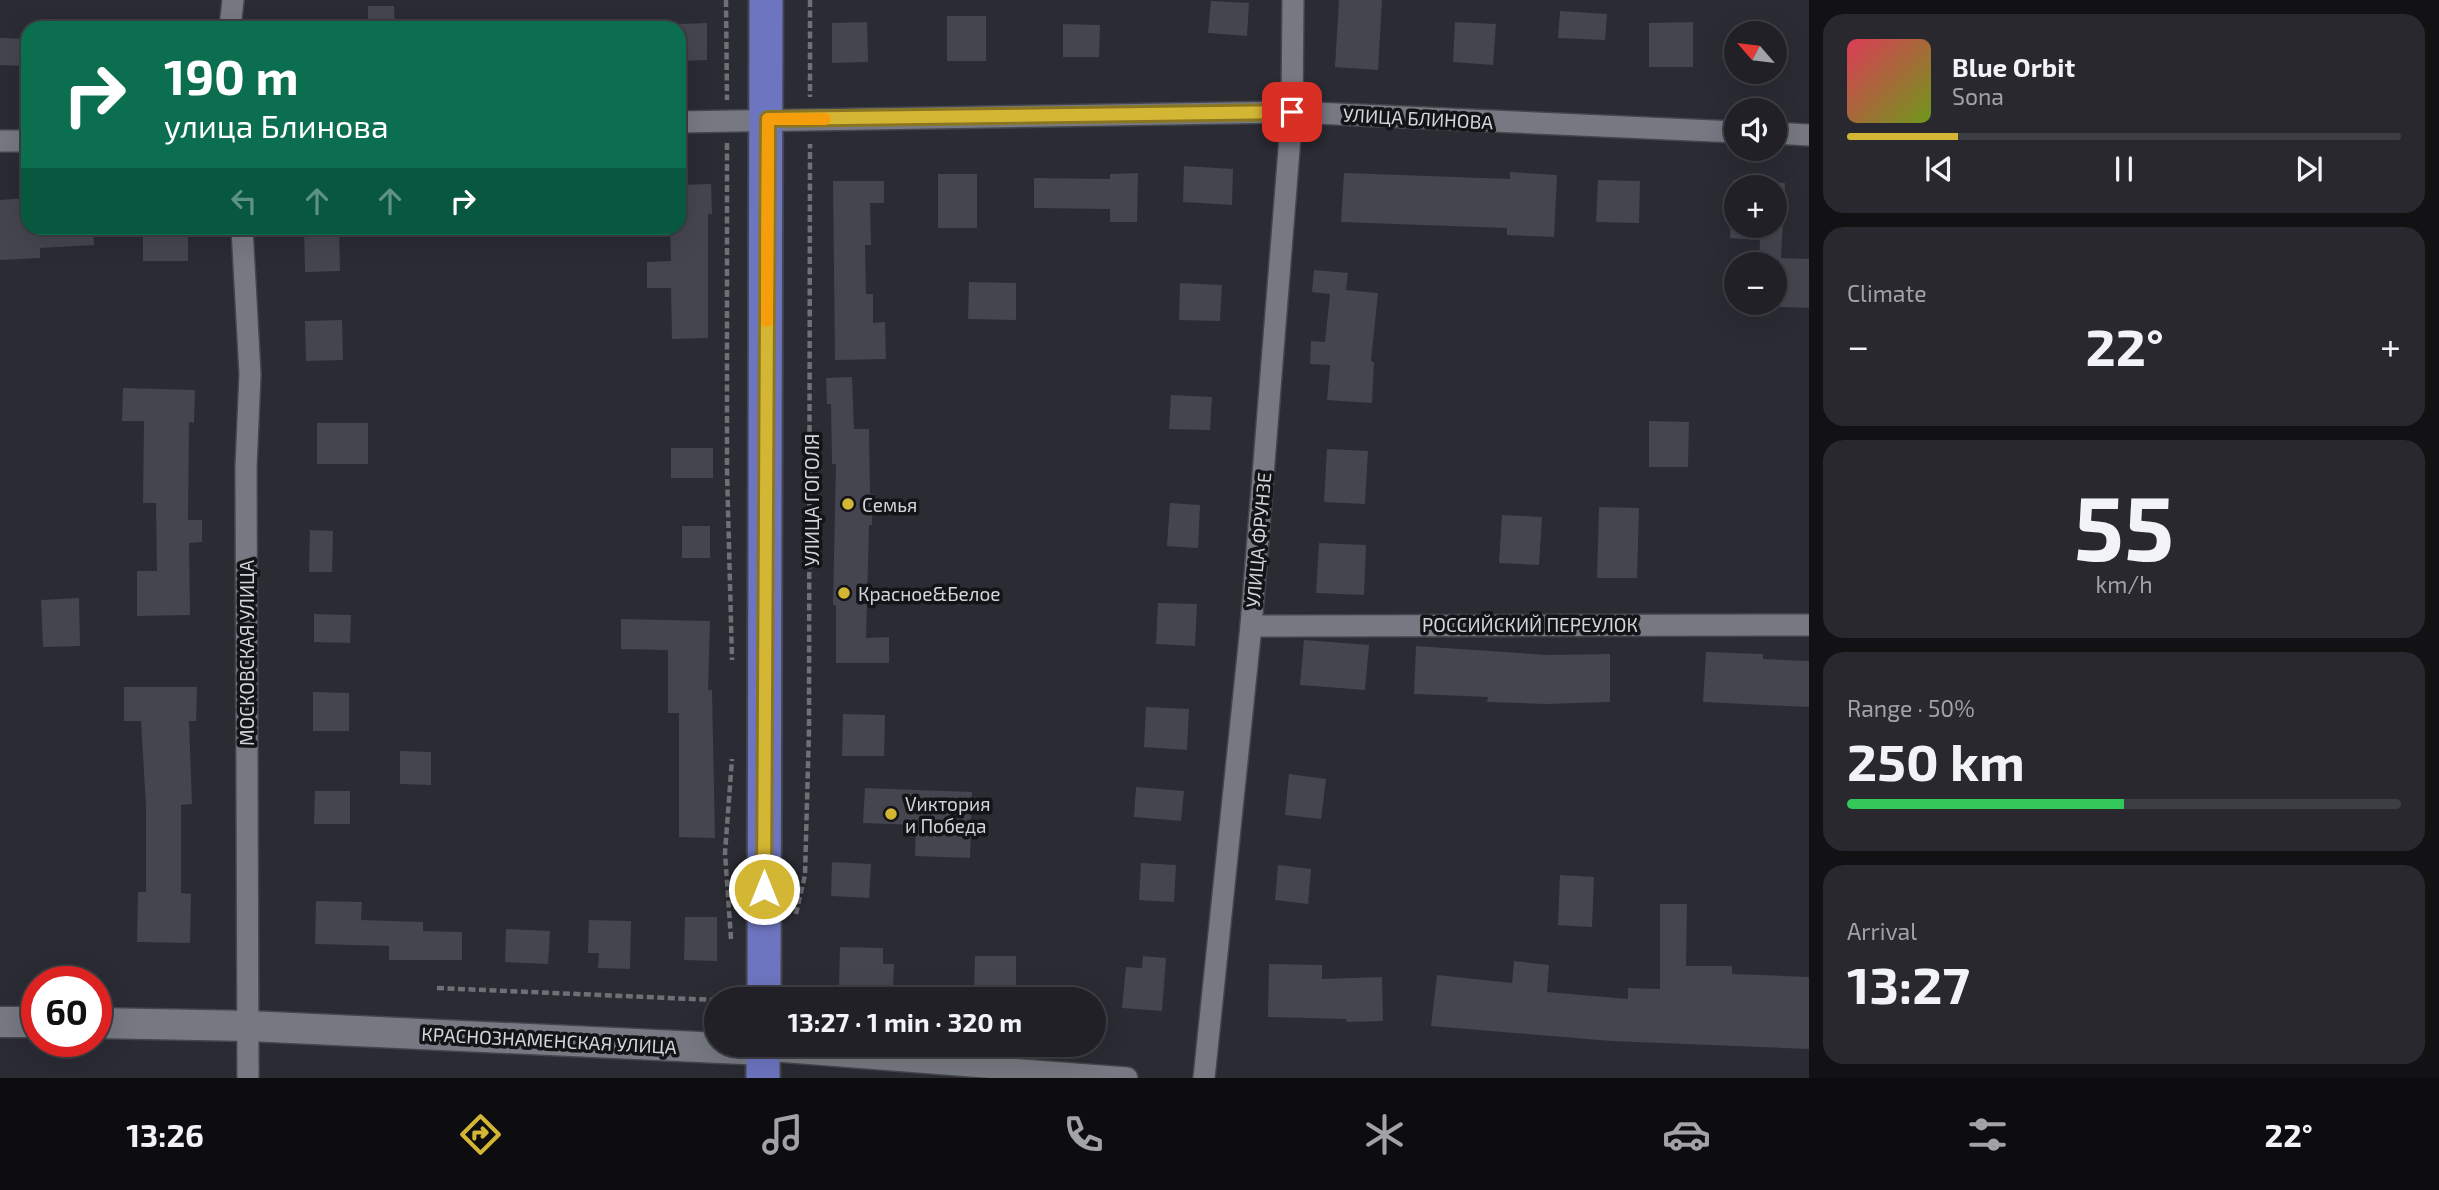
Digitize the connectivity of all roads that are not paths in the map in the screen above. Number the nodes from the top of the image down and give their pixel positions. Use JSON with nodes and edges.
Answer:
{"nodes":[{"id":1,"x":233,"y":0,"type":"edge"},
{"id":2,"x":766,"y":0,"type":"edge"},
{"id":3,"x":1293,"y":0,"type":"edge"},
{"id":4,"x":231,"y":21,"type":"edge"},
{"id":5,"x":1292,"y":112,"type":"junction"},
{"id":6,"x":768,"y":119,"type":"junction"},
{"id":7,"x":686,"y":122,"type":"edge"},
{"id":8,"x":1724,"y":131,"type":"edge"},
{"id":9,"x":1787,"y":134,"type":"edge"},
{"id":10,"x":1809,"y":135,"type":"edge"},
{"id":11,"x":0,"y":141,"type":"edge"},
{"id":12,"x":21,"y":141,"type":"edge"},
{"id":13,"x":242,"y":235,"type":"edge"},
{"id":14,"x":1809,"y":625,"type":"edge"},
{"id":15,"x":1251,"y":626,"type":"junction"},
{"id":16,"x":764,"y":987,"type":"edge"},
{"id":17,"x":0,"y":1022,"type":"edge"},
{"id":18,"x":21,"y":1022,"type":"edge"},
{"id":19,"x":112,"y":1023,"type":"edge"},
{"id":20,"x":250,"y":1026,"type":"junction"},
{"id":21,"x":763,"y":1058,"type":"edge"},
{"id":22,"x":248,"y":1078,"type":"edge"},
{"id":23,"x":1127,"y":1078,"type":"edge"},
{"id":24,"x":1204,"y":1078,"type":"edge"}],
"edges":[{"from":1,"to":4,"type":"street"},
{"from":2,"to":6,"type":"main road"},
{"from":3,"to":5,"type":"street","name":"УЛИЦА ФРУНЗЕ"},
{"from":5,"to":6,"type":"street","name":"УЛИЦА БЛИНОВА"},
{"from":5,"to":8,"type":"street","name":"УЛИЦА БЛИНОВА"},
{"from":5,"to":15,"type":"street","name":"УЛИЦА ФРУНЗЕ"},
{"from":6,"to":7,"type":"street","name":"УЛИЦА БЛИНОВА"},
{"from":6,"to":16,"type":"main road"},
{"from":9,"to":10,"type":"street"},
{"from":11,"to":12,"type":"street"},
{"from":13,"to":20,"type":"street","name":"МОСКОВСКАЯ УЛИЦА"},
{"from":14,"to":15,"type":"street","name":"РОССИЙСКИЙ ПЕРЕУЛОК"},
{"from":15,"to":24,"type":"street","name":"УЛИЦА ФРУНЗЕ"},
{"from":17,"to":18,"type":"street"},
{"from":19,"to":20,"type":"street","name":"КРАСНОЗНАМЕНСКАЯ УЛИЦА"},
{"from":20,"to":21,"type":"street","name":"КРАСНОЗНАМЕНСКАЯ УЛИЦА"},
{"from":20,"to":22,"type":"street","name":"МОСКОВСКАЯ УЛИЦА"},
{"from":21,"to":23,"type":"street","name":"КРАСНОЗНАМЕНСКАЯ УЛИЦА"}]}
